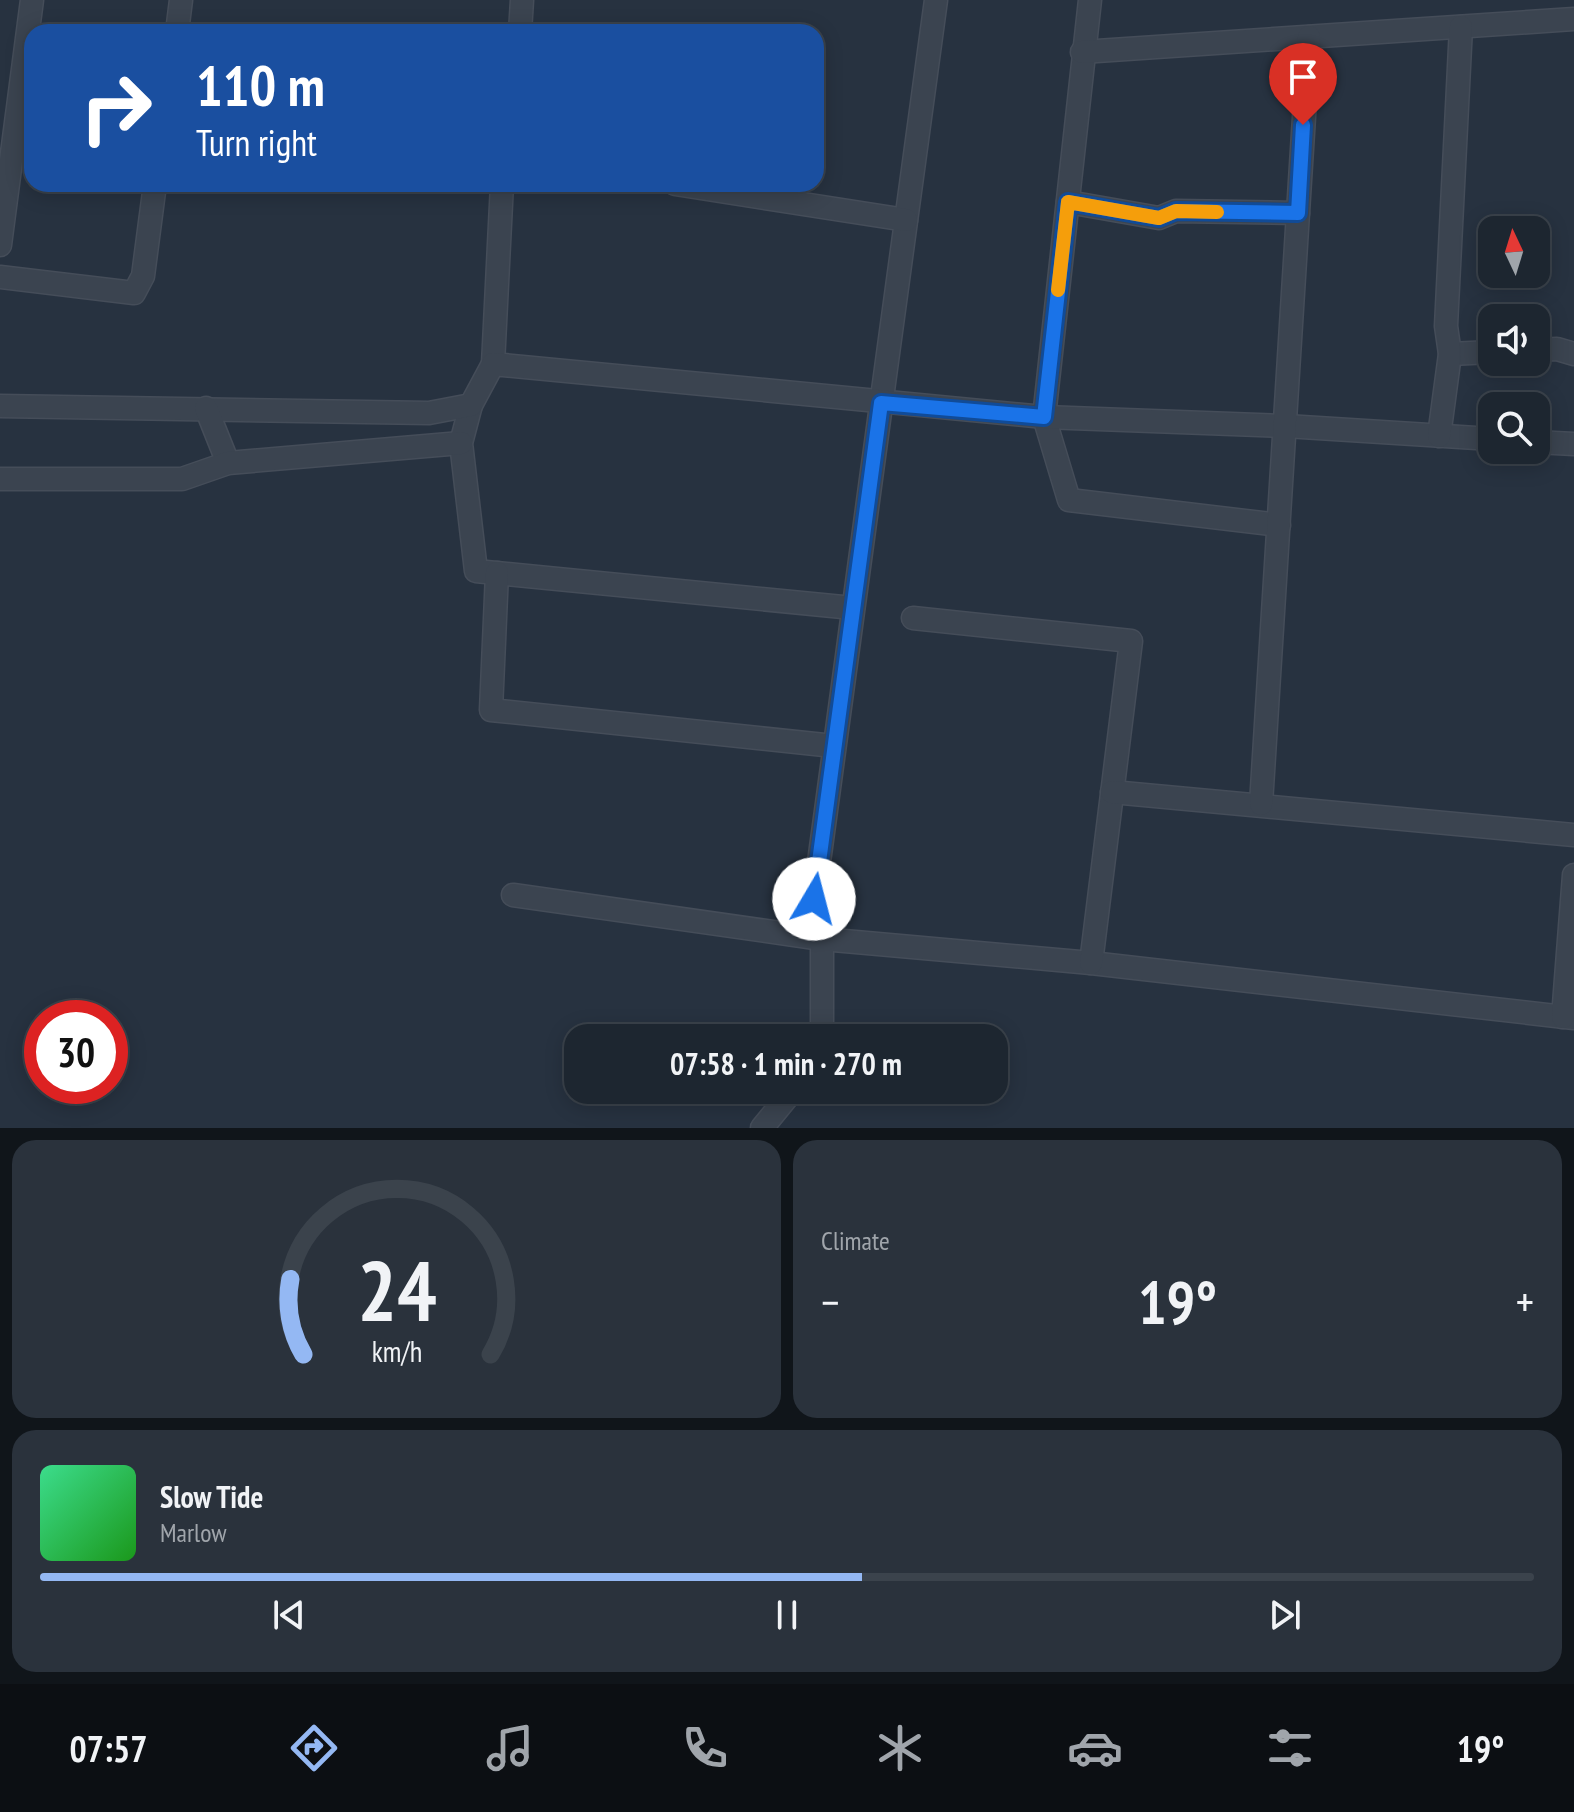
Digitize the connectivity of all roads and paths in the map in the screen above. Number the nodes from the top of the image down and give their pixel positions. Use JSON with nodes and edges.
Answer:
{"nodes":[{"id":1,"x":32,"y":0,"type":"edge"},
{"id":2,"x":181,"y":0,"type":"edge"},
{"id":3,"x":522,"y":0,"type":"edge"},
{"id":4,"x":936,"y":0,"type":"edge"},
{"id":5,"x":1090,"y":0,"type":"edge"},
{"id":6,"x":1574,"y":19,"type":"edge"},
{"id":7,"x":29,"y":24,"type":"edge"},
{"id":8,"x":178,"y":24,"type":"edge"},
{"id":9,"x":520,"y":24,"type":"edge"},
{"id":10,"x":1461,"y":27,"type":"junction"},
{"id":11,"x":1309,"y":37,"type":"junction"},
{"id":12,"x":1082,"y":52,"type":"junction"},
{"id":13,"x":24,"y":61,"type":"edge"},
{"id":14,"x":154,"y":192,"type":"edge"},
{"id":15,"x":502,"y":192,"type":"edge"},
{"id":16,"x":726,"y":192,"type":"edge"},
{"id":17,"x":1068,"y":202,"type":"junction"},
{"id":18,"x":1298,"y":213,"type":"junction"},
{"id":19,"x":906,"y":220,"type":"junction"},
{"id":20,"x":0,"y":245,"type":"edge"},
{"id":21,"x":0,"y":277,"type":"edge"},
{"id":22,"x":1550,"y":349,"type":"edge"},
{"id":23,"x":1478,"y":353,"type":"edge"},
{"id":24,"x":1450,"y":354,"type":"junction"},
{"id":25,"x":1574,"y":354,"type":"edge"},
{"id":26,"x":493,"y":364,"type":"junction"},
{"id":27,"x":881,"y":403,"type":"junction"},
{"id":28,"x":471,"y":405,"type":"junction"},
{"id":29,"x":0,"y":406,"type":"edge"},
{"id":30,"x":206,"y":408,"type":"junction"},
{"id":31,"x":1044,"y":417,"type":"junction"},
{"id":32,"x":1286,"y":426,"type":"junction"},
{"id":33,"x":1439,"y":436,"type":"junction"},
{"id":34,"x":1478,"y":438,"type":"edge"},
{"id":35,"x":461,"y":443,"type":"junction"},
{"id":36,"x":1550,"y":443,"type":"edge"},
{"id":37,"x":1574,"y":444,"type":"edge"},
{"id":38,"x":228,"y":463,"type":"junction"},
{"id":39,"x":0,"y":479,"type":"edge"},
{"id":40,"x":1279,"y":525,"type":"junction"},
{"id":41,"x":497,"y":573,"type":"junction"},
{"id":42,"x":853,"y":608,"type":"junction"},
{"id":43,"x":913,"y":618,"type":"dead end"},
{"id":44,"x":834,"y":746,"type":"junction"},
{"id":45,"x":1112,"y":792,"type":"junction"},
{"id":46,"x":1261,"y":804,"type":"junction"},
{"id":47,"x":1574,"y":835,"type":"edge"},
{"id":48,"x":1574,"y":875,"type":"edge"},
{"id":49,"x":513,"y":895,"type":"dead end"},
{"id":50,"x":822,"y":939,"type":"junction"},
{"id":51,"x":1091,"y":963,"type":"junction"},
{"id":52,"x":1568,"y":1017,"type":"edge"},
{"id":53,"x":822,"y":1024,"type":"edge"},
{"id":54,"x":782,"y":1104,"type":"edge"},
{"id":55,"x":762,"y":1128,"type":"edge"}],
"edges":[{"from":1,"to":7,"type":"street"},
{"from":2,"to":8,"type":"street"},
{"from":3,"to":9,"type":"street"},
{"from":4,"to":19,"type":"street"},
{"from":5,"to":12,"type":"street"},
{"from":6,"to":10,"type":"street"},
{"from":10,"to":11,"type":"street"},
{"from":10,"to":24,"type":"street"},
{"from":11,"to":12,"type":"street"},
{"from":11,"to":18,"type":"street"},
{"from":12,"to":17,"type":"street"},
{"from":13,"to":20,"type":"street"},
{"from":14,"to":21,"type":"street"},
{"from":15,"to":26,"type":"street"},
{"from":16,"to":19,"type":"street"},
{"from":17,"to":18,"type":"street"},
{"from":17,"to":31,"type":"street"},
{"from":18,"to":32,"type":"street"},
{"from":19,"to":27,"type":"street"},
{"from":22,"to":25,"type":"street"},
{"from":23,"to":24,"type":"street"},
{"from":24,"to":33,"type":"street"},
{"from":26,"to":27,"type":"street"},
{"from":26,"to":28,"type":"street"},
{"from":27,"to":31,"type":"street"},
{"from":27,"to":42,"type":"street"},
{"from":28,"to":30,"type":"street"},
{"from":28,"to":35,"type":"street"},
{"from":29,"to":30,"type":"street"},
{"from":30,"to":38,"type":"street"},
{"from":31,"to":32,"type":"street"},
{"from":31,"to":40,"type":"street"},
{"from":32,"to":33,"type":"street"},
{"from":32,"to":40,"type":"street"},
{"from":33,"to":34,"type":"street"},
{"from":35,"to":38,"type":"street"},
{"from":35,"to":41,"type":"street"},
{"from":36,"to":37,"type":"street"},
{"from":38,"to":39,"type":"street"},
{"from":40,"to":46,"type":"street"},
{"from":41,"to":42,"type":"street"},
{"from":41,"to":44,"type":"street"},
{"from":42,"to":44,"type":"street"},
{"from":43,"to":45,"type":"street"},
{"from":44,"to":50,"type":"street"},
{"from":45,"to":46,"type":"street"},
{"from":45,"to":51,"type":"street"},
{"from":46,"to":47,"type":"street"},
{"from":48,"to":52,"type":"street"},
{"from":49,"to":50,"type":"street"},
{"from":50,"to":51,"type":"street"},
{"from":50,"to":53,"type":"street"},
{"from":51,"to":52,"type":"street"},
{"from":54,"to":55,"type":"street"}]}
